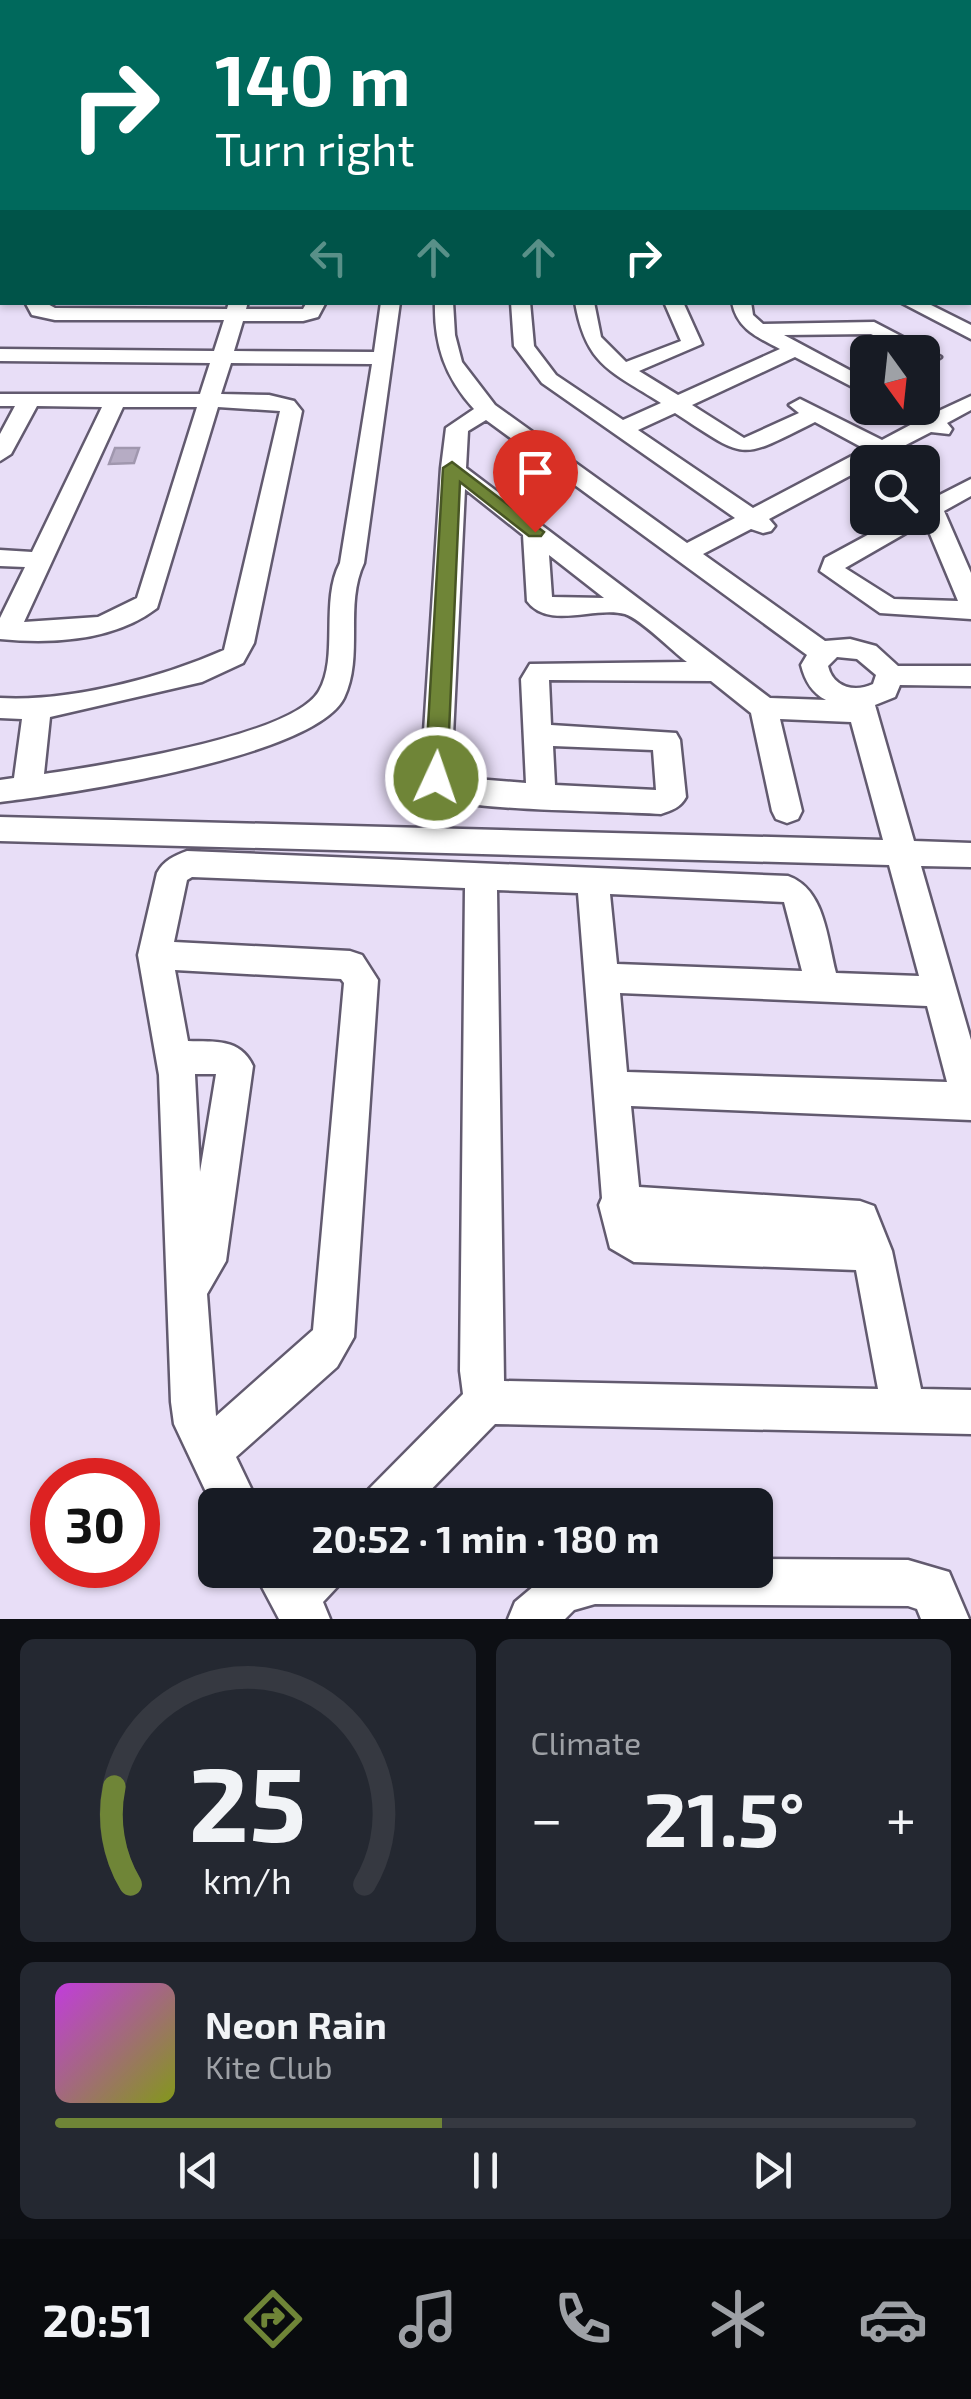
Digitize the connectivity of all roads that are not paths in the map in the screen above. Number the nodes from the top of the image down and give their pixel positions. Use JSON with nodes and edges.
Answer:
{"nodes":[{"id":1,"x":36,"y":305,"type":"edge"},
{"id":2,"x":315,"y":305,"type":"edge"},
{"id":3,"x":391,"y":305,"type":"edge"},
{"id":4,"x":444,"y":305,"type":"edge"},
{"id":5,"x":520,"y":305,"type":"edge"},
{"id":6,"x":585,"y":305,"type":"edge"},
{"id":7,"x":653,"y":305,"type":"edge"},
{"id":8,"x":674,"y":305,"type":"edge"},
{"id":9,"x":742,"y":305,"type":"edge"},
{"id":10,"x":912,"y":305,"type":"edge"},
{"id":11,"x":237,"y":309,"type":"edge"},
{"id":12,"x":845,"y":328,"type":"junction"},
{"id":13,"x":760,"y":330,"type":"junction"},
{"id":14,"x":858,"y":335,"type":"edge"},
{"id":15,"x":950,"y":347,"type":"edge"},
{"id":16,"x":677,"y":350,"type":"junction"},
{"id":17,"x":796,"y":350,"type":"junction"},
{"id":18,"x":0,"y":356,"type":"edge"},
{"id":19,"x":222,"y":356,"type":"junction"},
{"id":20,"x":384,"y":358,"type":"junction"},
{"id":21,"x":623,"y":370,"type":"junction"},
{"id":22,"x":850,"y":379,"type":"edge"},
{"id":23,"x":210,"y":399,"type":"junction"},
{"id":24,"x":0,"y":400,"type":"edge"},
{"id":25,"x":116,"y":400,"type":"junction"},
{"id":26,"x":29,"y":401,"type":"junction"},
{"id":27,"x":971,"y":402,"type":"edge"},
{"id":28,"x":674,"y":404,"type":"junction"},
{"id":29,"x":487,"y":410,"type":"junction"},
{"id":30,"x":971,"y":412,"type":"edge"},
{"id":31,"x":935,"y":426,"type":"junction"},
{"id":32,"x":620,"y":430,"type":"junction"},
{"id":33,"x":869,"y":445,"type":"edge"},
{"id":34,"x":905,"y":445,"type":"edge"},
{"id":35,"x":0,"y":454,"type":"edge"},
{"id":36,"x":452,"y":468,"type":"junction"},
{"id":37,"x":850,"y":475,"type":"edge"},
{"id":38,"x":850,"y":479,"type":"edge"},
{"id":39,"x":971,"y":486,"type":"edge"},
{"id":40,"x":940,"y":503,"type":"edge"},
{"id":41,"x":758,"y":522,"type":"junction"},
{"id":42,"x":940,"y":523,"type":"edge"},
{"id":43,"x":535,"y":532,"type":"junction"},
{"id":44,"x":886,"y":535,"type":"edge"},
{"id":45,"x":0,"y":558,"type":"edge"},
{"id":46,"x":691,"y":558,"type":"junction"},
{"id":47,"x":43,"y":560,"type":"junction"},
{"id":48,"x":958,"y":572,"type":"junction"},
{"id":49,"x":971,"y":602,"type":"edge"},
{"id":50,"x":628,"y":606,"type":"junction"},
{"id":51,"x":900,"y":608,"type":"junction"},
{"id":52,"x":971,"y":610,"type":"edge"},
{"id":53,"x":3,"y":630,"type":"edge"},
{"id":54,"x":822,"y":652,"type":"junction"},
{"id":55,"x":717,"y":672,"type":"junction"},
{"id":56,"x":890,"y":676,"type":"junction"},
{"id":57,"x":971,"y":676,"type":"edge"},
{"id":58,"x":860,"y":706,"type":"junction"},
{"id":59,"x":0,"y":708,"type":"edge"},
{"id":60,"x":764,"y":708,"type":"junction"},
{"id":61,"x":36,"y":710,"type":"junction"},
{"id":62,"x":536,"y":735,"type":"junction"},
{"id":63,"x":14,"y":790,"type":"edge"},
{"id":64,"x":541,"y":797,"type":"junction"},
{"id":65,"x":787,"y":811,"type":"dead end"},
{"id":66,"x":0,"y":829,"type":"edge"},
{"id":67,"x":904,"y":853,"type":"junction"},
{"id":68,"x":971,"y":855,"type":"edge"},
{"id":69,"x":481,"y":877,"type":"junction"},
{"id":70,"x":594,"y":884,"type":"junction"},
{"id":71,"x":154,"y":955,"type":"junction"},
{"id":72,"x":603,"y":978,"type":"junction"},
{"id":73,"x":822,"y":987,"type":"junction"},
{"id":74,"x":940,"y":992,"type":"junction"},
{"id":75,"x":175,"y":1057,"type":"junction"},
{"id":76,"x":609,"y":1088,"type":"junction"},
{"id":77,"x":970,"y":1102,"type":"edge"},
{"id":78,"x":188,"y":1286,"type":"junction"},
{"id":79,"x":486,"y":1402,"type":"junction"},
{"id":80,"x":904,"y":1411,"type":"junction"},
{"id":81,"x":971,"y":1412,"type":"edge"},
{"id":82,"x":210,"y":1450,"type":"junction"},
{"id":83,"x":228,"y":1488,"type":"edge"},
{"id":84,"x":402,"y":1488,"type":"edge"},
{"id":85,"x":532,"y":1619,"type":"edge"},
{"id":86,"x":945,"y":1619,"type":"edge"}],
"edges":[{"from":1,"to":11,"type":"street"},
{"from":2,"to":11,"type":"street"},
{"from":3,"to":20,"type":"street"},
{"from":4,"to":29,"type":"street"},
{"from":5,"to":32,"type":"street"},
{"from":6,"to":21,"type":"street"},
{"from":7,"to":16,"type":"street"},
{"from":8,"to":16,"type":"street"},
{"from":9,"to":13,"type":"street"},
{"from":10,"to":15,"type":"street"},
{"from":11,"to":19,"type":"street"},
{"from":12,"to":13,"type":"street"},
{"from":12,"to":14,"type":"street"},
{"from":12,"to":15,"type":"street"},
{"from":13,"to":17,"type":"street"},
{"from":16,"to":21,"type":"street"},
{"from":17,"to":22,"type":"street"},
{"from":17,"to":28,"type":"street"},
{"from":18,"to":19,"type":"street"},
{"from":19,"to":20,"type":"street"},
{"from":19,"to":23,"type":"street"},
{"from":20,"to":63,"type":"street"},
{"from":21,"to":28,"type":"street"},
{"from":23,"to":25,"type":"street"},
{"from":23,"to":53,"type":"street"},
{"from":23,"to":61,"type":"street"},
{"from":24,"to":26,"type":"street"},
{"from":25,"to":26,"type":"street"},
{"from":25,"to":47,"type":"street"},
{"from":26,"to":35,"type":"street"},
{"from":27,"to":31,"type":"street"},
{"from":28,"to":32,"type":"street"},
{"from":28,"to":33,"type":"street"},
{"from":29,"to":36,"type":"street"},
{"from":29,"to":46,"type":"street"},
{"from":30,"to":31,"type":"street"},
{"from":31,"to":34,"type":"street"},
{"from":32,"to":41,"type":"street"},
{"from":36,"to":43,"type":"street"},
{"from":36,"to":64,"type":"street"},
{"from":37,"to":41,"type":"street"},
{"from":38,"to":41,"type":"street"},
{"from":39,"to":40,"type":"street"},
{"from":41,"to":46,"type":"street"},
{"from":42,"to":48,"type":"street"},
{"from":43,"to":50,"type":"street"},
{"from":43,"to":50,"type":"street"},
{"from":44,"to":51,"type":"street"},
{"from":45,"to":47,"type":"street"},
{"from":46,"to":54,"type":"street"},
{"from":47,"to":53,"type":"street"},
{"from":48,"to":49,"type":"street"},
{"from":48,"to":51,"type":"street"},
{"from":50,"to":55,"type":"street"},
{"from":51,"to":52,"type":"street"},
{"from":54,"to":56,"type":"street"},
{"from":54,"to":58,"type":"street"},
{"from":55,"to":60,"type":"street"},
{"from":55,"to":62,"type":"street"},
{"from":56,"to":57,"type":"street"},
{"from":56,"to":58,"type":"street"},
{"from":58,"to":60,"type":"street"},
{"from":58,"to":67,"type":"street"},
{"from":59,"to":61,"type":"street"},
{"from":60,"to":65,"type":"street"},
{"from":61,"to":63,"type":"street"},
{"from":62,"to":64,"type":"street"},
{"from":62,"to":64,"type":"street"},
{"from":66,"to":67,"type":"street"},
{"from":67,"to":68,"type":"street"},
{"from":67,"to":74,"type":"street"},
{"from":69,"to":70,"type":"street"},
{"from":69,"to":71,"type":"street"},
{"from":69,"to":79,"type":"street"},
{"from":70,"to":72,"type":"street"},
{"from":70,"to":73,"type":"street"},
{"from":71,"to":75,"type":"street"},
{"from":71,"to":82,"type":"street"},
{"from":72,"to":73,"type":"street"},
{"from":72,"to":76,"type":"street"},
{"from":73,"to":74,"type":"street"},
{"from":74,"to":77,"type":"street"},
{"from":75,"to":78,"type":"street"},
{"from":75,"to":78,"type":"street"},
{"from":76,"to":77,"type":"street"},
{"from":76,"to":80,"type":"street"},
{"from":78,"to":82,"type":"street"},
{"from":79,"to":80,"type":"street"},
{"from":79,"to":84,"type":"street"},
{"from":80,"to":81,"type":"street"},
{"from":82,"to":83,"type":"street"},
{"from":85,"to":86,"type":"street"}]}
